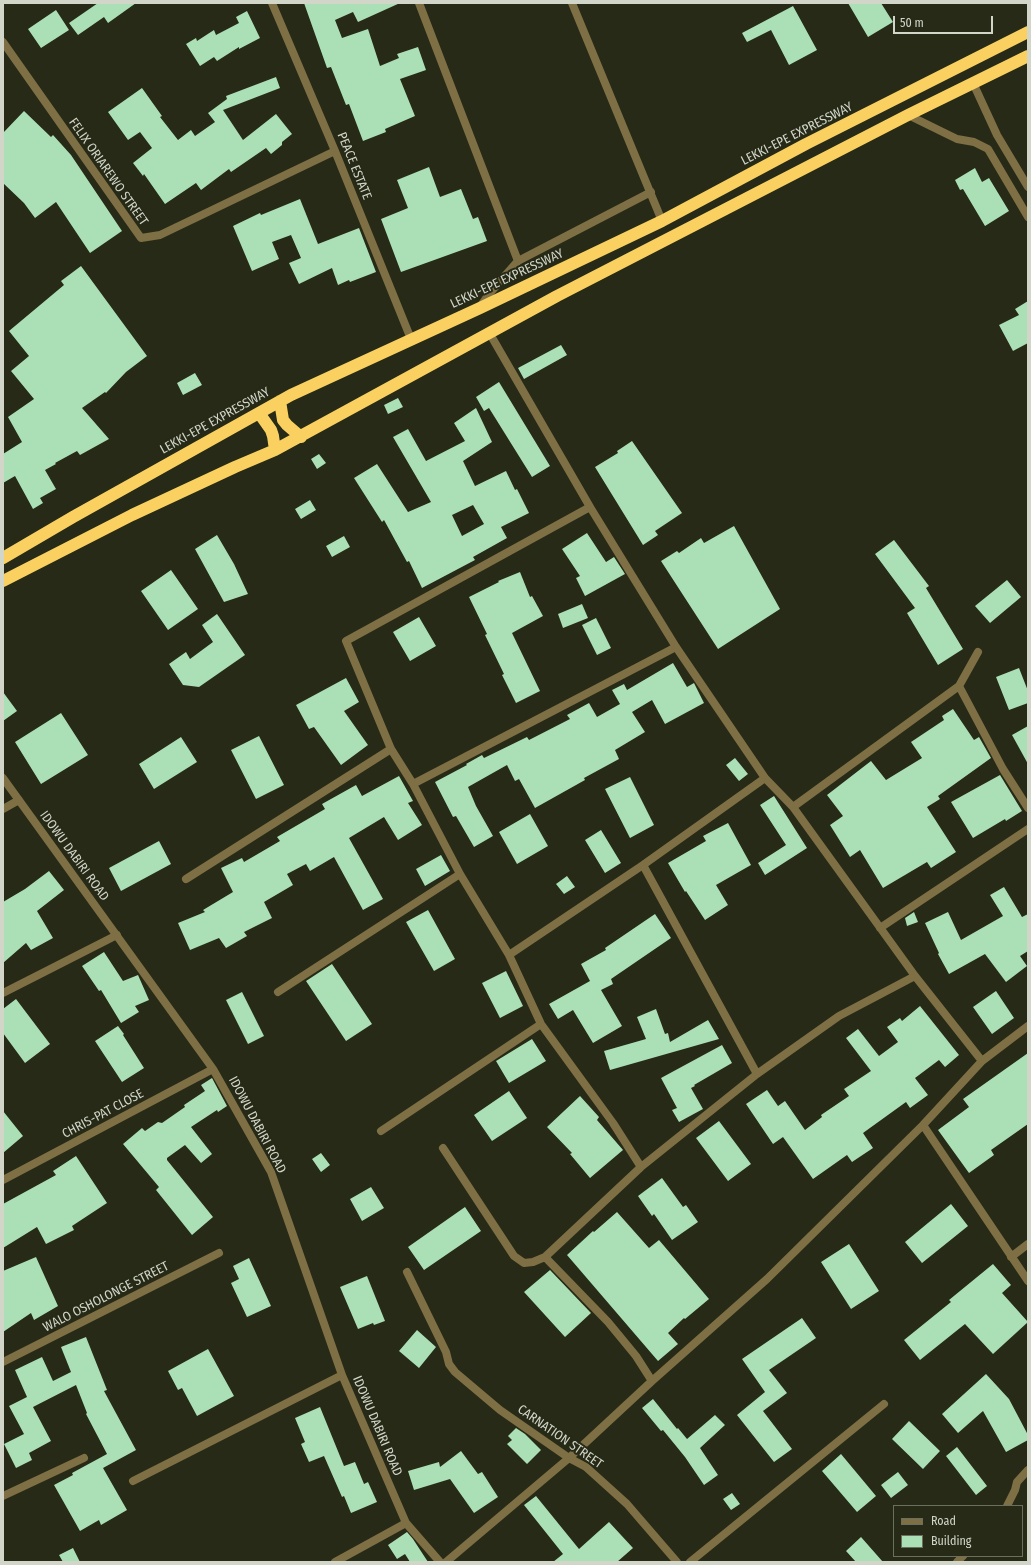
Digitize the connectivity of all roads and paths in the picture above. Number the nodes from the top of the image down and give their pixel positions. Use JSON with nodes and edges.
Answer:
{"nodes":[{"id":1,"x":272,"y":3,"type":"edge"},
{"id":2,"x":419,"y":3,"type":"edge"},
{"id":3,"x":572,"y":3,"type":"edge"},
{"id":4,"x":1028,"y":32,"type":"edge"},
{"id":5,"x":3,"y":42,"type":"edge"},
{"id":6,"x":1028,"y":56,"type":"edge"},
{"id":7,"x":972,"y":83,"type":"junction"},
{"id":8,"x":908,"y":115,"type":"junction"},
{"id":9,"x":335,"y":151,"type":"junction"},
{"id":10,"x":1028,"y":187,"type":"edge"},
{"id":11,"x":650,"y":192,"type":"junction"},
{"id":12,"x":1028,"y":217,"type":"edge"},
{"id":13,"x":662,"y":221,"type":"junction"},
{"id":14,"x":518,"y":261,"type":"junction"},
{"id":15,"x":480,"y":308,"type":"junction"},
{"id":16,"x":490,"y":334,"type":"junction"},
{"id":17,"x":412,"y":339,"type":"junction"},
{"id":18,"x":280,"y":401,"type":"junction"},
{"id":19,"x":259,"y":413,"type":"junction"},
{"id":20,"x":301,"y":437,"type":"junction"},
{"id":21,"x":275,"y":450,"type":"junction"},
{"id":22,"x":590,"y":507,"type":"junction"},
{"id":23,"x":3,"y":558,"type":"edge"},
{"id":24,"x":3,"y":581,"type":"edge"},
{"id":25,"x":676,"y":646,"type":"junction"},
{"id":26,"x":978,"y":652,"type":"dead end"},
{"id":27,"x":959,"y":686,"type":"junction"},
{"id":28,"x":391,"y":749,"type":"junction"},
{"id":29,"x":3,"y":778,"type":"edge"},
{"id":30,"x":765,"y":778,"type":"junction"},
{"id":31,"x":413,"y":784,"type":"junction"},
{"id":32,"x":19,"y":800,"type":"junction"},
{"id":33,"x":793,"y":807,"type":"junction"},
{"id":34,"x":3,"y":808,"type":"edge"},
{"id":35,"x":1028,"y":808,"type":"edge"},
{"id":36,"x":1028,"y":829,"type":"edge"},
{"id":37,"x":643,"y":865,"type":"junction"},
{"id":38,"x":460,"y":874,"type":"junction"},
{"id":39,"x":186,"y":879,"type":"dead end"},
{"id":40,"x":880,"y":928,"type":"junction"},
{"id":41,"x":117,"y":935,"type":"junction"},
{"id":42,"x":509,"y":955,"type":"junction"},
{"id":43,"x":915,"y":976,"type":"junction"},
{"id":44,"x":278,"y":992,"type":"dead end"},
{"id":45,"x":3,"y":993,"type":"edge"},
{"id":46,"x":540,"y":1024,"type":"junction"},
{"id":47,"x":1028,"y":1026,"type":"edge"},
{"id":48,"x":982,"y":1061,"type":"junction"},
{"id":49,"x":213,"y":1069,"type":"junction"},
{"id":50,"x":757,"y":1074,"type":"junction"},
{"id":51,"x":923,"y":1125,"type":"junction"},
{"id":52,"x":381,"y":1131,"type":"dead end"},
{"id":53,"x":443,"y":1148,"type":"dead end"},
{"id":54,"x":641,"y":1167,"type":"junction"},
{"id":55,"x":3,"y":1180,"type":"edge"},
{"id":56,"x":1028,"y":1244,"type":"edge"},
{"id":57,"x":219,"y":1253,"type":"dead end"},
{"id":58,"x":545,"y":1257,"type":"junction"},
{"id":59,"x":1011,"y":1257,"type":"junction"},
{"id":60,"x":407,"y":1272,"type":"dead end"},
{"id":61,"x":1028,"y":1281,"type":"edge"},
{"id":62,"x":3,"y":1362,"type":"edge"},
{"id":63,"x":342,"y":1375,"type":"junction"},
{"id":64,"x":652,"y":1381,"type":"junction"},
{"id":65,"x":884,"y":1404,"type":"dead end"},
{"id":66,"x":84,"y":1458,"type":"dead end"},
{"id":67,"x":569,"y":1458,"type":"junction"},
{"id":68,"x":1028,"y":1470,"type":"edge"},
{"id":69,"x":133,"y":1480,"type":"dead end"},
{"id":70,"x":3,"y":1496,"type":"edge"},
{"id":71,"x":1008,"y":1505,"type":"edge"},
{"id":72,"x":406,"y":1523,"type":"junction"},
{"id":73,"x":335,"y":1562,"type":"edge"},
{"id":74,"x":440,"y":1562,"type":"edge"},
{"id":75,"x":446,"y":1562,"type":"edge"},
{"id":76,"x":677,"y":1562,"type":"edge"},
{"id":77,"x":690,"y":1562,"type":"edge"}],
"edges":[{"from":1,"to":9,"type":"street","name":"PEACE ESTATE"},
{"from":2,"to":14,"type":"street"},
{"from":3,"to":11,"type":"street"},
{"from":4,"to":13,"type":"highway","name":"LEKKI-EPE EXPRESSWAY"},
{"from":5,"to":9,"type":"street","name":"FELIX ORIAREWO STREET"},
{"from":6,"to":7,"type":"highway"},
{"from":7,"to":8,"type":"highway"},
{"from":7,"to":10,"type":"street"},
{"from":8,"to":12,"type":"street"},
{"from":8,"to":16,"type":"highway"},
{"from":9,"to":17,"type":"street","name":"PEACE ESTATE"},
{"from":11,"to":13,"type":"street"},
{"from":11,"to":14,"type":"street"},
{"from":13,"to":15,"type":"highway","name":"LEKKI-EPE EXPRESSWAY"},
{"from":14,"to":15,"type":"street"},
{"from":15,"to":17,"type":"highway","name":"LEKKI-EPE EXPRESSWAY"},
{"from":16,"to":20,"type":"highway"},
{"from":16,"to":22,"type":"street"},
{"from":17,"to":18,"type":"highway","name":"LEKKI-EPE EXPRESSWAY"},
{"from":18,"to":19,"type":"highway","name":"LEKKI-EPE EXPRESSWAY"},
{"from":18,"to":20,"type":"highway"},
{"from":19,"to":21,"type":"highway"},
{"from":19,"to":23,"type":"highway","name":"LEKKI-EPE EXPRESSWAY"},
{"from":20,"to":21,"type":"highway"},
{"from":21,"to":24,"type":"highway"},
{"from":22,"to":25,"type":"street"},
{"from":22,"to":28,"type":"street"},
{"from":25,"to":30,"type":"street"},
{"from":25,"to":31,"type":"street"},
{"from":26,"to":27,"type":"street"},
{"from":27,"to":33,"type":"street"},
{"from":27,"to":35,"type":"street"},
{"from":28,"to":31,"type":"street"},
{"from":28,"to":39,"type":"street"},
{"from":29,"to":32,"type":"street","name":"IDOWU DABIRI ROAD"},
{"from":30,"to":33,"type":"street"},
{"from":30,"to":37,"type":"street"},
{"from":31,"to":38,"type":"street"},
{"from":32,"to":34,"type":"street"},
{"from":32,"to":41,"type":"street","name":"IDOWU DABIRI ROAD"},
{"from":33,"to":40,"type":"street"},
{"from":36,"to":40,"type":"street"},
{"from":37,"to":42,"type":"street"},
{"from":37,"to":50,"type":"street"},
{"from":38,"to":42,"type":"street"},
{"from":38,"to":44,"type":"street"},
{"from":40,"to":43,"type":"street"},
{"from":41,"to":45,"type":"street"},
{"from":41,"to":49,"type":"street","name":"IDOWU DABIRI ROAD"},
{"from":42,"to":46,"type":"street"},
{"from":43,"to":48,"type":"street"},
{"from":43,"to":50,"type":"street"},
{"from":46,"to":52,"type":"street"},
{"from":46,"to":54,"type":"street"},
{"from":47,"to":48,"type":"street"},
{"from":48,"to":51,"type":"street"},
{"from":49,"to":55,"type":"street","name":"CHRIS-PAT CLOSE"},
{"from":49,"to":63,"type":"street","name":"IDOWU DABIRI ROAD"},
{"from":50,"to":54,"type":"street"},
{"from":51,"to":59,"type":"street"},
{"from":51,"to":64,"type":"street"},
{"from":53,"to":58,"type":"street"},
{"from":54,"to":58,"type":"street"},
{"from":56,"to":59,"type":"street"},
{"from":57,"to":62,"type":"street","name":"WALO OSHOLONGE STREET"},
{"from":58,"to":64,"type":"street"},
{"from":59,"to":61,"type":"street"},
{"from":60,"to":67,"type":"street","name":"CARNATION STREET"},
{"from":63,"to":69,"type":"street"},
{"from":63,"to":72,"type":"street","name":"IDOWU DABIRI ROAD"},
{"from":64,"to":67,"type":"street"},
{"from":65,"to":77,"type":"street"},
{"from":66,"to":70,"type":"street"},
{"from":67,"to":75,"type":"street"},
{"from":67,"to":76,"type":"street","name":"CARNATION STREET"},
{"from":68,"to":71,"type":"street"},
{"from":72,"to":73,"type":"street"},
{"from":72,"to":74,"type":"street","name":"IDOWU DABIRI ROAD"}]}
